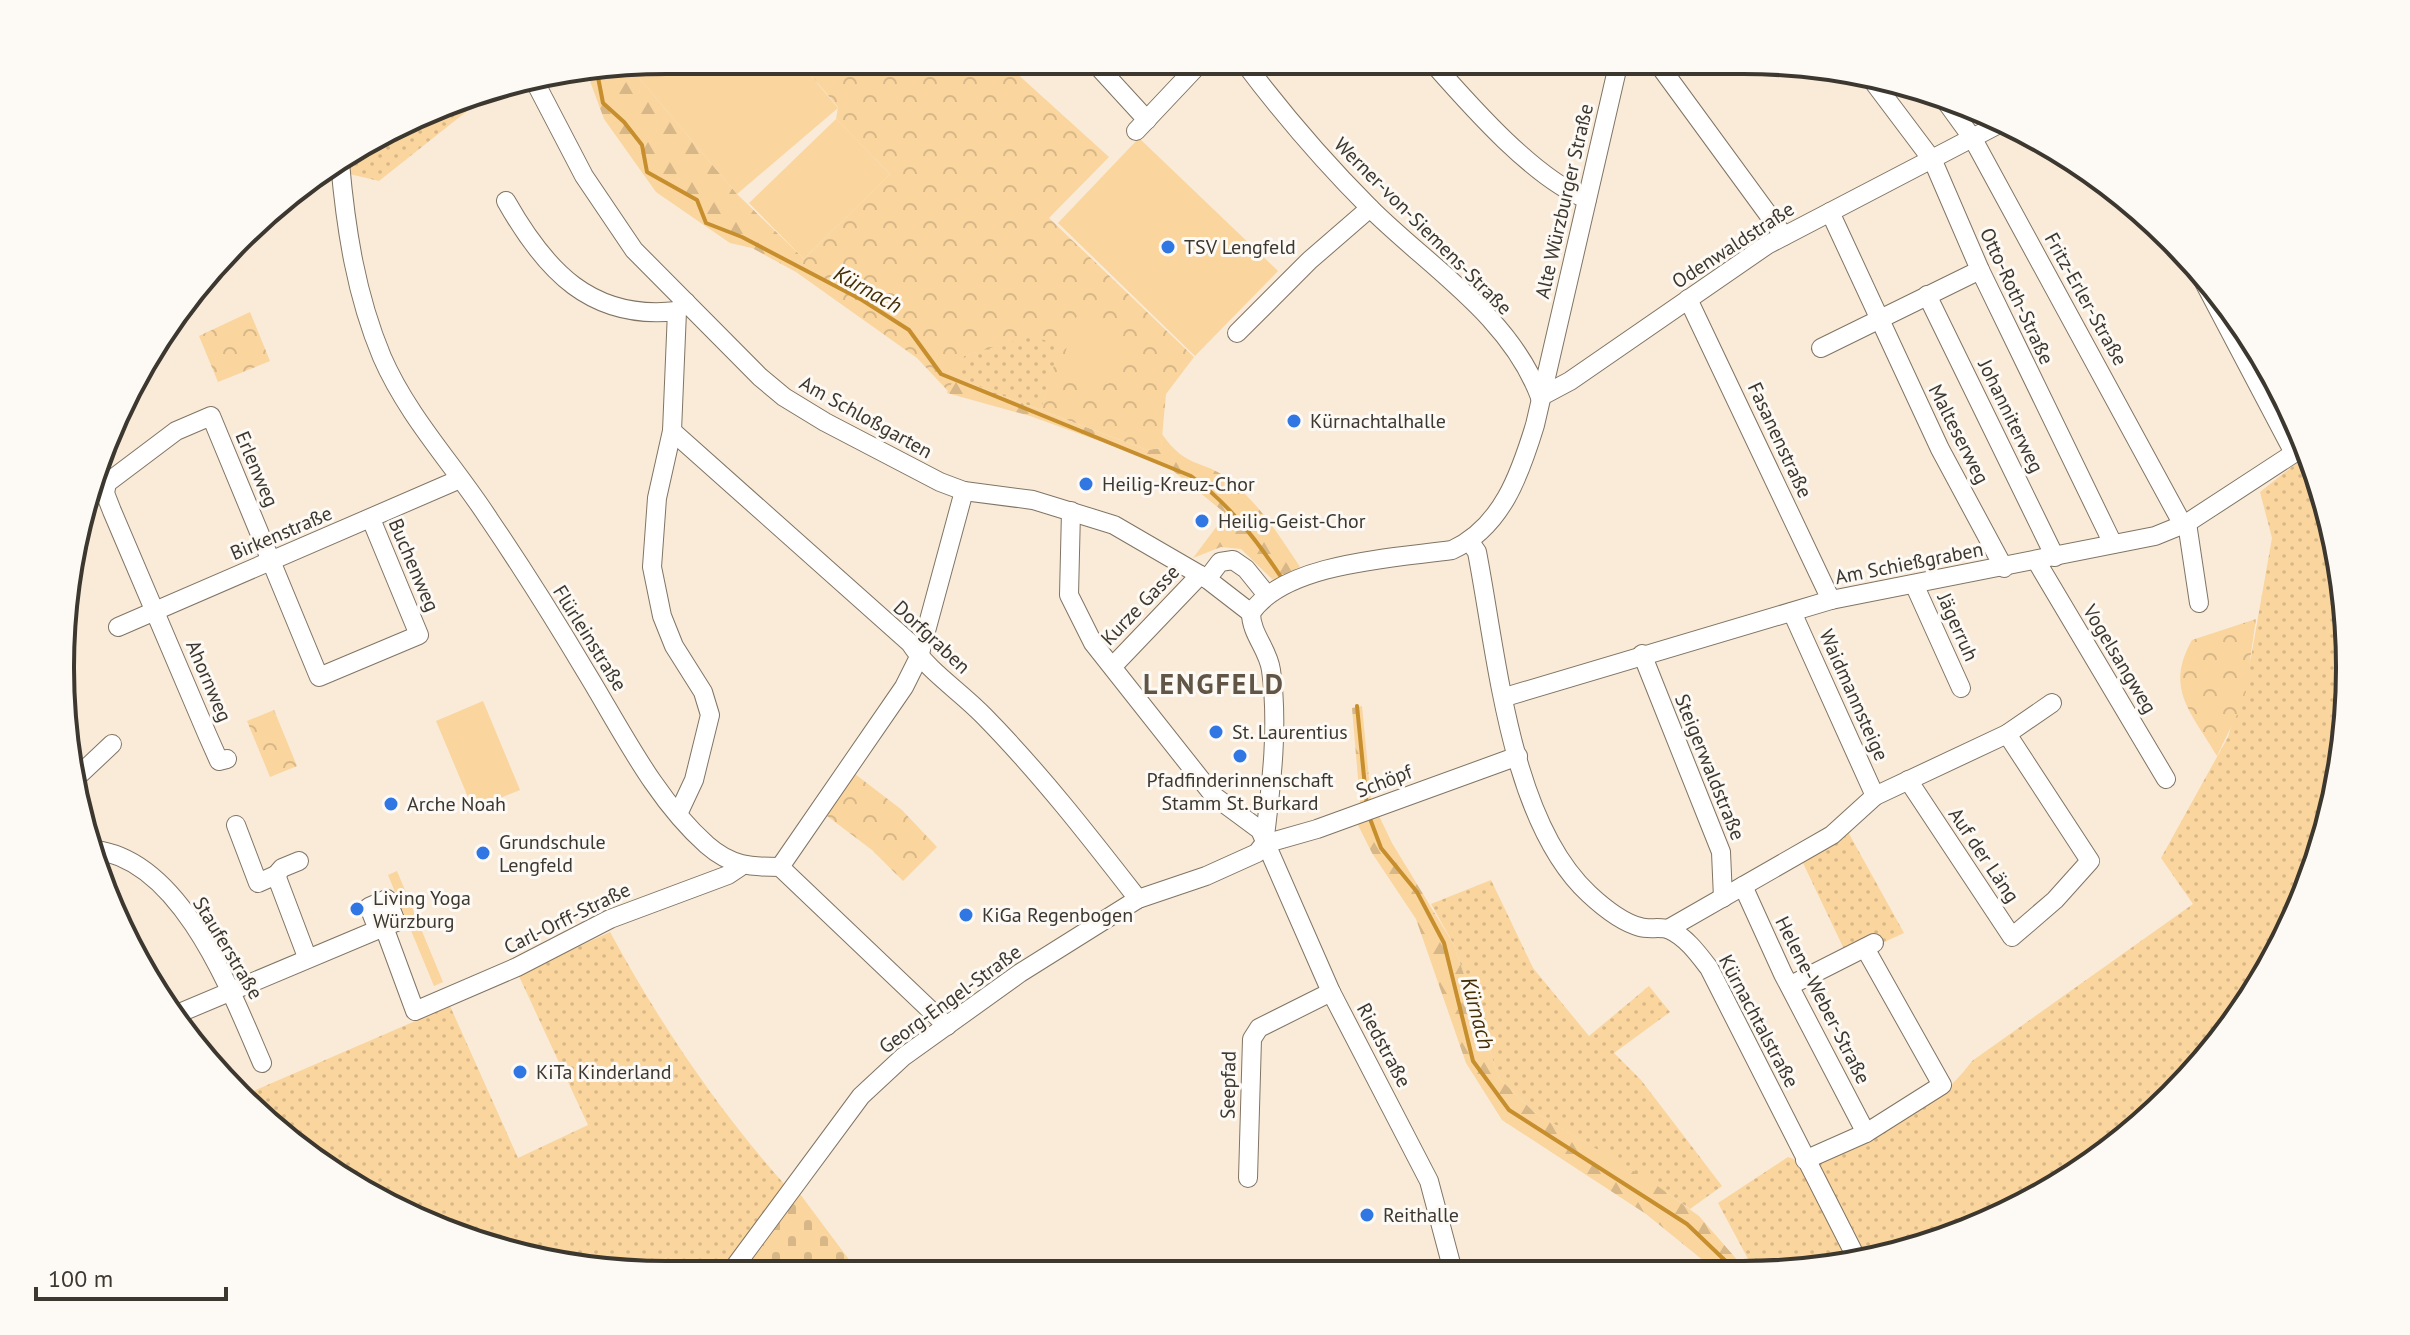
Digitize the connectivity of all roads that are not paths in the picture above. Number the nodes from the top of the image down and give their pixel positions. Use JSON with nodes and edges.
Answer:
{"nodes":[{"id":1,"x":1102,"y":74,"type":"edge"},
{"id":2,"x":1190,"y":74,"type":"edge"},
{"id":3,"x":1253,"y":74,"type":"edge"},
{"id":4,"x":1443,"y":74,"type":"edge"},
{"id":5,"x":1616,"y":74,"type":"edge"},
{"id":6,"x":1666,"y":74,"type":"edge"},
{"id":7,"x":538,"y":88,"type":"edge"},
{"id":8,"x":1880,"y":90,"type":"edge"},
{"id":9,"x":1954,"y":113,"type":"edge"},
{"id":10,"x":1991,"y":129,"type":"edge"},
{"id":11,"x":1973,"y":139,"type":"junction"},
{"id":12,"x":1933,"y":161,"type":"junction"},
{"id":13,"x":341,"y":172,"type":"edge"},
{"id":14,"x":1587,"y":199,"type":"junction"},
{"id":15,"x":506,"y":201,"type":"dead end"},
{"id":16,"x":1370,"y":208,"type":"junction"},
{"id":17,"x":1830,"y":212,"type":"junction"},
{"id":18,"x":1784,"y":236,"type":"junction"},
{"id":19,"x":1980,"y":270,"type":"junction"},
{"id":20,"x":1927,"y":295,"type":"junction"},
{"id":21,"x":1688,"y":299,"type":"junction"},
{"id":22,"x":681,"y":307,"type":"junction"},
{"id":23,"x":1880,"y":318,"type":"junction"},
{"id":24,"x":1237,"y":333,"type":"dead end"},
{"id":25,"x":2242,"y":347,"type":"edge"},
{"id":26,"x":1821,"y":348,"type":"dead end"},
{"id":27,"x":1550,"y":351,"type":"junction"},
{"id":28,"x":1522,"y":364,"type":"junction"},
{"id":29,"x":1540,"y":397,"type":"junction"},
{"id":30,"x":2277,"y":410,"type":"edge"},
{"id":31,"x":672,"y":431,"type":"junction"},
{"id":32,"x":2296,"y":453,"type":"edge"},
{"id":33,"x":460,"y":479,"type":"junction"},
{"id":34,"x":964,"y":491,"type":"junction"},
{"id":35,"x":1071,"y":511,"type":"junction"},
{"id":36,"x":371,"y":519,"type":"junction"},
{"id":37,"x":2185,"y":524,"type":"junction"},
{"id":38,"x":1470,"y":542,"type":"junction"},
{"id":39,"x":2113,"y":544,"type":"junction"},
{"id":40,"x":2046,"y":559,"type":"junction"},
{"id":41,"x":271,"y":561,"type":"junction"},
{"id":42,"x":2004,"y":568,"type":"junction"},
{"id":43,"x":1203,"y":577,"type":"junction"},
{"id":44,"x":1914,"y":584,"type":"junction"},
{"id":45,"x":1267,"y":595,"type":"junction"},
{"id":46,"x":1831,"y":600,"type":"junction"},
{"id":47,"x":2199,"y":603,"type":"dead end"},
{"id":48,"x":155,"y":610,"type":"junction"},
{"id":49,"x":1792,"y":612,"type":"junction"},
{"id":50,"x":1251,"y":613,"type":"junction"},
{"id":51,"x":118,"y":627,"type":"dead end"},
{"id":52,"x":1642,"y":654,"type":"junction"},
{"id":53,"x":919,"y":657,"type":"junction"},
{"id":54,"x":1113,"y":666,"type":"junction"},
{"id":55,"x":1961,"y":688,"type":"dead end"},
{"id":56,"x":1505,"y":697,"type":"junction"},
{"id":57,"x":2052,"y":703,"type":"dead end"},
{"id":58,"x":2007,"y":734,"type":"junction"},
{"id":59,"x":112,"y":744,"type":"dead end"},
{"id":60,"x":1518,"y":756,"type":"junction"},
{"id":61,"x":227,"y":759,"type":"dead end"},
{"id":62,"x":83,"y":771,"type":"edge"},
{"id":63,"x":2166,"y":779,"type":"dead end"},
{"id":64,"x":1908,"y":780,"type":"junction"},
{"id":65,"x":1875,"y":796,"type":"junction"},
{"id":66,"x":679,"y":812,"type":"junction"},
{"id":67,"x":236,"y":825,"type":"dead end"},
{"id":68,"x":1264,"y":844,"type":"junction"},
{"id":69,"x":103,"y":852,"type":"edge"},
{"id":70,"x":299,"y":861,"type":"dead end"},
{"id":71,"x":740,"y":867,"type":"junction"},
{"id":72,"x":780,"y":867,"type":"junction"},
{"id":73,"x":276,"y":875,"type":"junction"},
{"id":74,"x":1743,"y":886,"type":"junction"},
{"id":75,"x":1723,"y":898,"type":"junction"},
{"id":76,"x":1138,"y":899,"type":"junction"},
{"id":77,"x":1668,"y":929,"type":"junction"},
{"id":78,"x":307,"y":957,"type":"junction"},
{"id":79,"x":1791,"y":985,"type":"junction"},
{"id":80,"x":231,"y":989,"type":"junction"},
{"id":81,"x":1331,"y":992,"type":"junction"},
{"id":82,"x":184,"y":1011,"type":"edge"},
{"id":83,"x":947,"y":1026,"type":"junction"},
{"id":84,"x":262,"y":1063,"type":"dead end"},
{"id":85,"x":1866,"y":1133,"type":"junction"},
{"id":86,"x":1805,"y":1160,"type":"junction"},
{"id":87,"x":1248,"y":1178,"type":"dead end"},
{"id":88,"x":1853,"y":1251,"type":"edge"},
{"id":89,"x":739,"y":1261,"type":"edge"},
{"id":90,"x":1450,"y":1261,"type":"edge"}],
"edges":[{"from":1,"to":2,"type":"street"},
{"from":3,"to":16,"type":"street","name":"Werner-von-Siemens-Straße"},
{"from":4,"to":14,"type":"street"},
{"from":5,"to":14,"type":"street","name":"Alte Würzburger Straße"},
{"from":6,"to":18,"type":"street"},
{"from":7,"to":22,"type":"street","name":"Am Schloßgarten"},
{"from":8,"to":12,"type":"street","name":"Otto-Roth-Straße"},
{"from":9,"to":11,"type":"street","name":"Fritz-Erler-Straße"},
{"from":10,"to":11,"type":"street","name":"Odenwaldstraße"},
{"from":11,"to":12,"type":"street","name":"Odenwaldstraße"},
{"from":11,"to":37,"type":"street","name":"Fritz-Erler-Straße"},
{"from":12,"to":17,"type":"street","name":"Odenwaldstraße"},
{"from":12,"to":19,"type":"street","name":"Otto-Roth-Straße"},
{"from":13,"to":33,"type":"street","name":"Flürleinstraße"},
{"from":14,"to":27,"type":"street","name":"Alte Würzburger Straße"},
{"from":15,"to":22,"type":"street"},
{"from":16,"to":24,"type":"street"},
{"from":16,"to":28,"type":"street","name":"Werner-von-Siemens-Straße"},
{"from":17,"to":18,"type":"street","name":"Odenwaldstraße"},
{"from":17,"to":23,"type":"street","name":"Malteserweg"},
{"from":18,"to":21,"type":"street","name":"Odenwaldstraße"},
{"from":19,"to":20,"type":"street"},
{"from":19,"to":39,"type":"street","name":"Otto-Roth-Straße"},
{"from":20,"to":23,"type":"street"},
{"from":20,"to":40,"type":"street","name":"Johanniterweg"},
{"from":21,"to":29,"type":"street","name":"Odenwaldstraße"},
{"from":21,"to":46,"type":"street","name":"Fasanenstraße"},
{"from":22,"to":31,"type":"street"},
{"from":22,"to":34,"type":"street","name":"Am Schloßgarten"},
{"from":23,"to":26,"type":"street"},
{"from":23,"to":42,"type":"street","name":"Malteserweg"},
{"from":25,"to":30,"type":"street"},
{"from":27,"to":28,"type":"street"},
{"from":27,"to":29,"type":"street","name":"Alte Würzburger Straße"},
{"from":28,"to":29,"type":"street","name":"Werner-von-Siemens-Straße"},
{"from":29,"to":38,"type":"street"},
{"from":31,"to":53,"type":"street","name":"Dorfgraben"},
{"from":31,"to":66,"type":"street"},
{"from":32,"to":37,"type":"street","name":"Am Schießgraben"},
{"from":33,"to":36,"type":"street","name":"Birkenstraße"},
{"from":33,"to":66,"type":"street","name":"Flürleinstraße"},
{"from":34,"to":35,"type":"street","name":"Am Schloßgarten"},
{"from":34,"to":53,"type":"street"},
{"from":35,"to":43,"type":"street","name":"Am Schloßgarten"},
{"from":35,"to":54,"type":"street"},
{"from":36,"to":41,"type":"street","name":"Birkenstraße"},
{"from":36,"to":41,"type":"street","name":"Buchenweg"},
{"from":37,"to":39,"type":"street","name":"Am Schießgraben"},
{"from":37,"to":47,"type":"street"},
{"from":38,"to":45,"type":"street"},
{"from":38,"to":56,"type":"street","name":"Kürnachtalstraße"},
{"from":39,"to":40,"type":"street","name":"Am Schießgraben"},
{"from":40,"to":42,"type":"street","name":"Am Schießgraben"},
{"from":40,"to":63,"type":"street","name":"Vogelsangweg"},
{"from":41,"to":48,"type":"street","name":"Birkenstraße"},
{"from":41,"to":48,"type":"street","name":"Erlenweg"},
{"from":42,"to":44,"type":"street","name":"Am Schießgraben"},
{"from":43,"to":45,"type":"street","name":"Kurze Gasse"},
{"from":43,"to":50,"type":"street","name":"Am Schloßgarten"},
{"from":43,"to":54,"type":"street","name":"Kurze Gasse"},
{"from":44,"to":46,"type":"street","name":"Am Schießgraben"},
{"from":44,"to":55,"type":"street","name":"Jägerruh"},
{"from":45,"to":50,"type":"street"},
{"from":46,"to":49,"type":"street","name":"Am Schießgraben"},
{"from":48,"to":51,"type":"street","name":"Birkenstraße"},
{"from":48,"to":61,"type":"street","name":"Ahornweg"},
{"from":49,"to":52,"type":"street","name":"Am Schießgraben"},
{"from":49,"to":65,"type":"street","name":"Waidmannsteige"},
{"from":50,"to":68,"type":"street"},
{"from":52,"to":56,"type":"street","name":"Am Schießgraben"},
{"from":52,"to":75,"type":"street","name":"Steigerwaldstraße"},
{"from":53,"to":72,"type":"street"},
{"from":53,"to":76,"type":"street","name":"Dorfgraben"},
{"from":54,"to":68,"type":"street"},
{"from":56,"to":60,"type":"street","name":"Kürnachtalstraße"},
{"from":57,"to":58,"type":"street","name":"Waidmannsteige"},
{"from":58,"to":64,"type":"street","name":"Waidmannsteige"},
{"from":58,"to":64,"type":"street","name":"Auf der Läng"},
{"from":59,"to":62,"type":"street"},
{"from":60,"to":68,"type":"street","name":"Schöpf"},
{"from":60,"to":77,"type":"street","name":"Kürnachtalstraße"},
{"from":64,"to":65,"type":"street","name":"Waidmannsteige"},
{"from":65,"to":74,"type":"street","name":"Waidmannsteige"},
{"from":66,"to":71,"type":"street","name":"Flürleinstraße"},
{"from":67,"to":73,"type":"street"},
{"from":68,"to":76,"type":"street","name":"Georg-Engel-Straße"},
{"from":68,"to":81,"type":"street","name":"Riedstraße"},
{"from":69,"to":80,"type":"street","name":"Stauferstraße"},
{"from":70,"to":73,"type":"street"},
{"from":71,"to":72,"type":"street"},
{"from":71,"to":78,"type":"street","name":"Carl-Orff-Straße"},
{"from":72,"to":83,"type":"street"},
{"from":73,"to":78,"type":"street"},
{"from":74,"to":75,"type":"street","name":"Waidmannsteige"},
{"from":74,"to":79,"type":"street","name":"Helene-Weber-Straße"},
{"from":75,"to":77,"type":"street","name":"Waidmannsteige"},
{"from":76,"to":83,"type":"street","name":"Georg-Engel-Straße"},
{"from":77,"to":86,"type":"street","name":"Kürnachtalstraße"},
{"from":78,"to":80,"type":"street"},
{"from":79,"to":85,"type":"street","name":"Helene-Weber-Straße"},
{"from":79,"to":85,"type":"street"},
{"from":80,"to":82,"type":"street"},
{"from":80,"to":84,"type":"street","name":"Stauferstraße"},
{"from":81,"to":87,"type":"street","name":"Seepfad"},
{"from":81,"to":90,"type":"street","name":"Riedstraße"},
{"from":83,"to":89,"type":"street","name":"Georg-Engel-Straße"},
{"from":85,"to":86,"type":"street"},
{"from":86,"to":88,"type":"street","name":"Kürnachtalstraße"}]}
